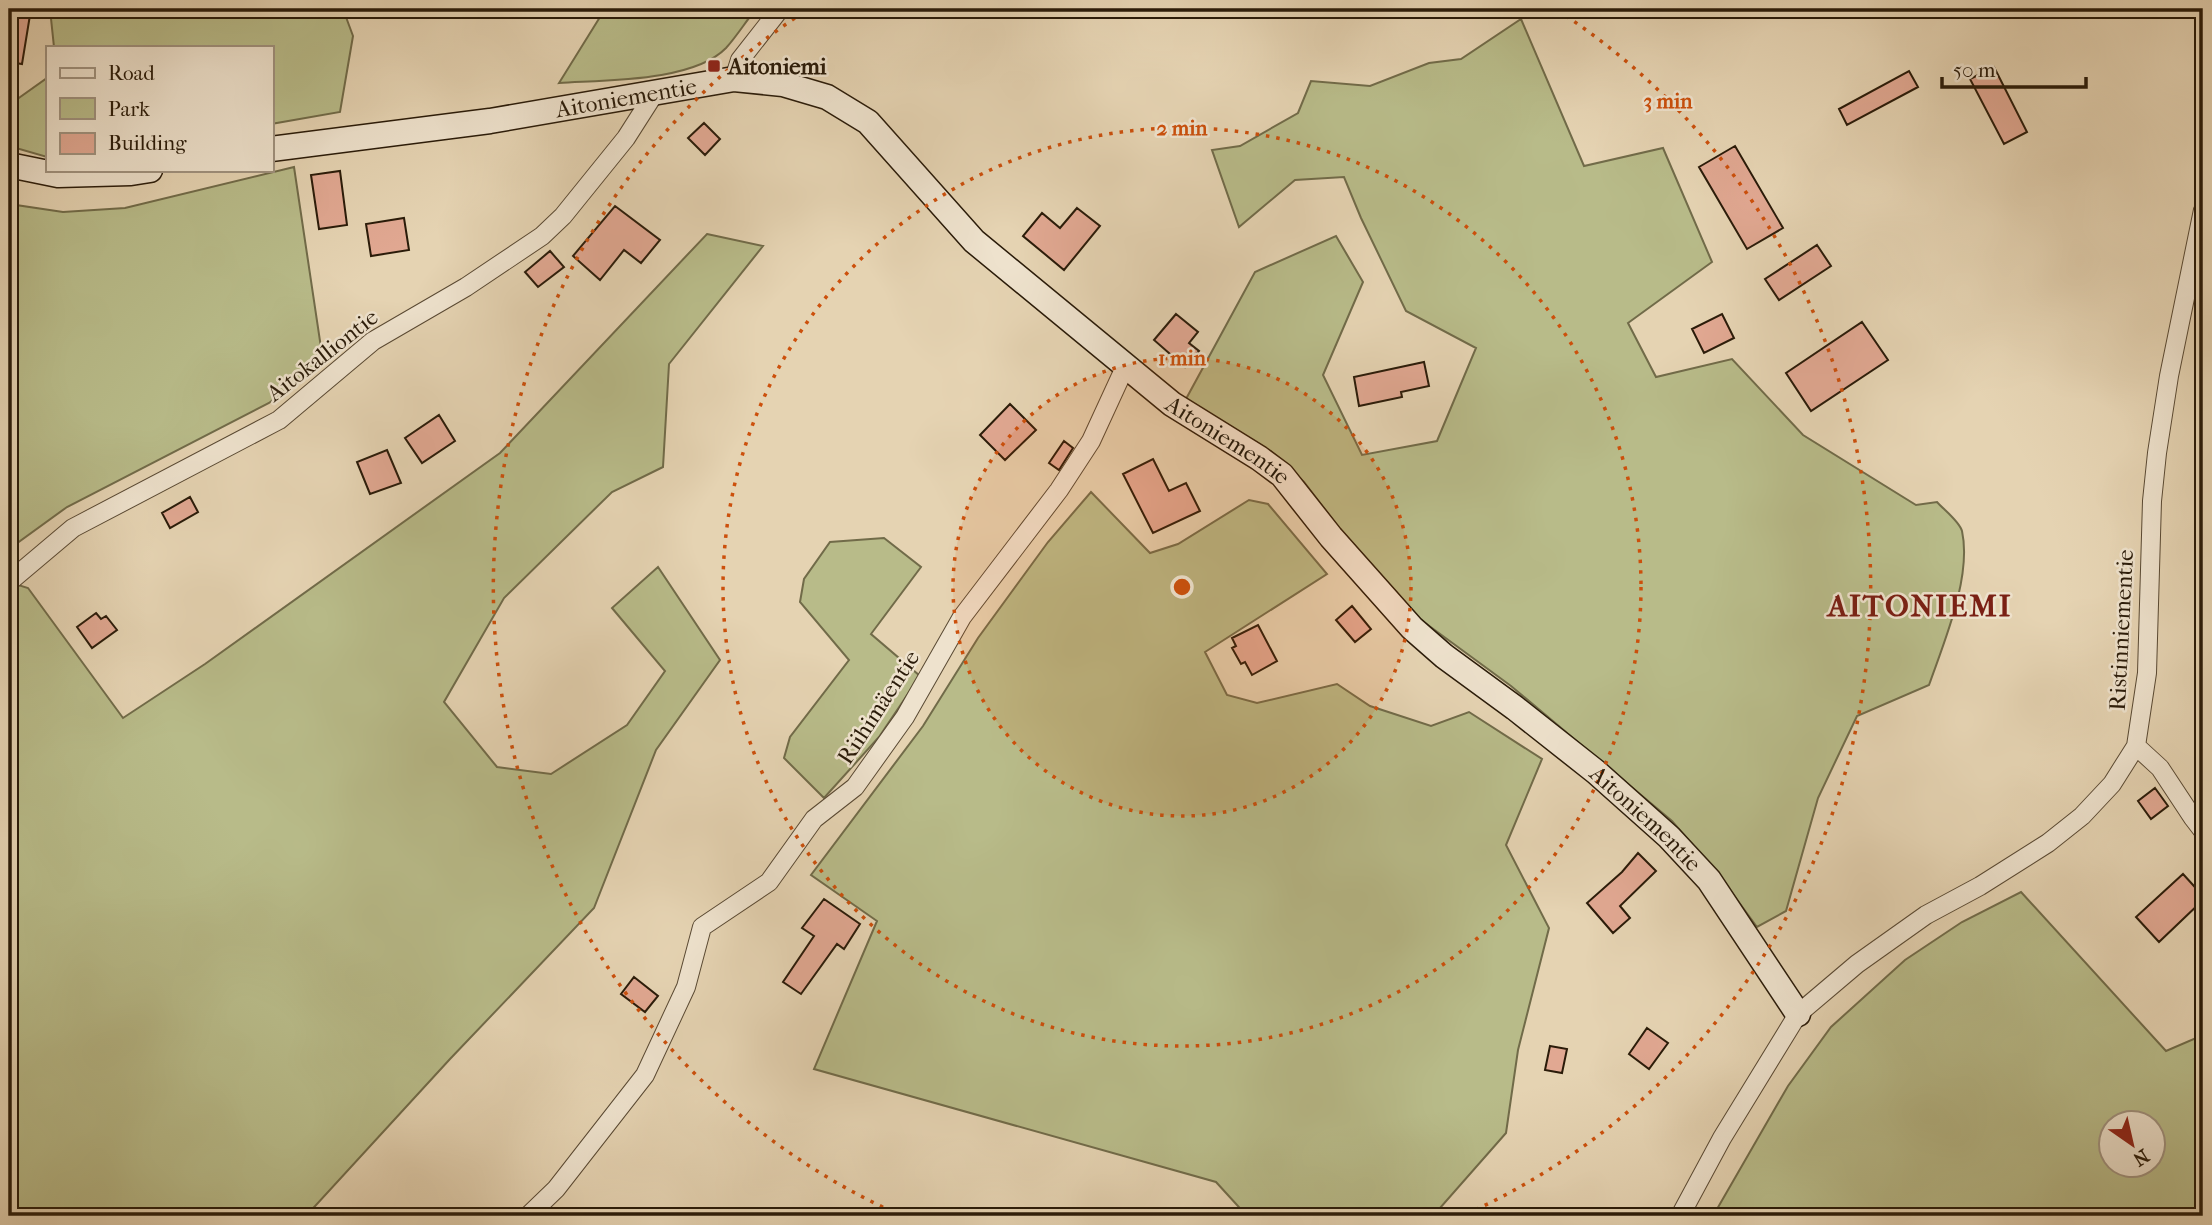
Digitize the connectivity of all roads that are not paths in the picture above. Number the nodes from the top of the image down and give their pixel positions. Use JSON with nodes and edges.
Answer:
{"nodes":[{"id":1,"x":780,"y":9,"type":"edge"},
{"id":2,"x":734,"y":79,"type":"junction"},
{"id":3,"x":656,"y":91,"type":"junction"},
{"id":4,"x":273,"y":149,"type":"edge"},
{"id":5,"x":9,"y":165,"type":"edge"},
{"id":6,"x":137,"y":172,"type":"edge"},
{"id":7,"x":2203,"y":210,"type":"edge"},
{"id":8,"x":1126,"y":365,"type":"junction"},
{"id":9,"x":9,"y":582,"type":"edge"},
{"id":10,"x":2136,"y":746,"type":"junction"},
{"id":11,"x":2203,"y":831,"type":"edge"},
{"id":12,"x":1798,"y":1014,"type":"junction"},
{"id":13,"x":528,"y":1216,"type":"edge"},
{"id":14,"x":1680,"y":1216,"type":"edge"}],
"edges":[{"from":1,"to":2,"type":"street"},
{"from":2,"to":3,"type":"street","name":"Aitoniementie"},
{"from":2,"to":8,"type":"street","name":"Aitoniementie"},
{"from":3,"to":4,"type":"street","name":"Aitoniementie"},
{"from":3,"to":9,"type":"street","name":"Aitokalliontie"},
{"from":5,"to":6,"type":"street"},
{"from":7,"to":10,"type":"street","name":"Ristinniementie"},
{"from":8,"to":12,"type":"street","name":"Aitoniementie"},
{"from":8,"to":13,"type":"street","name":"Riihimäentie"},
{"from":10,"to":11,"type":"street"},
{"from":10,"to":12,"type":"street","name":"Ristinniementie"},
{"from":12,"to":14,"type":"street"}]}
